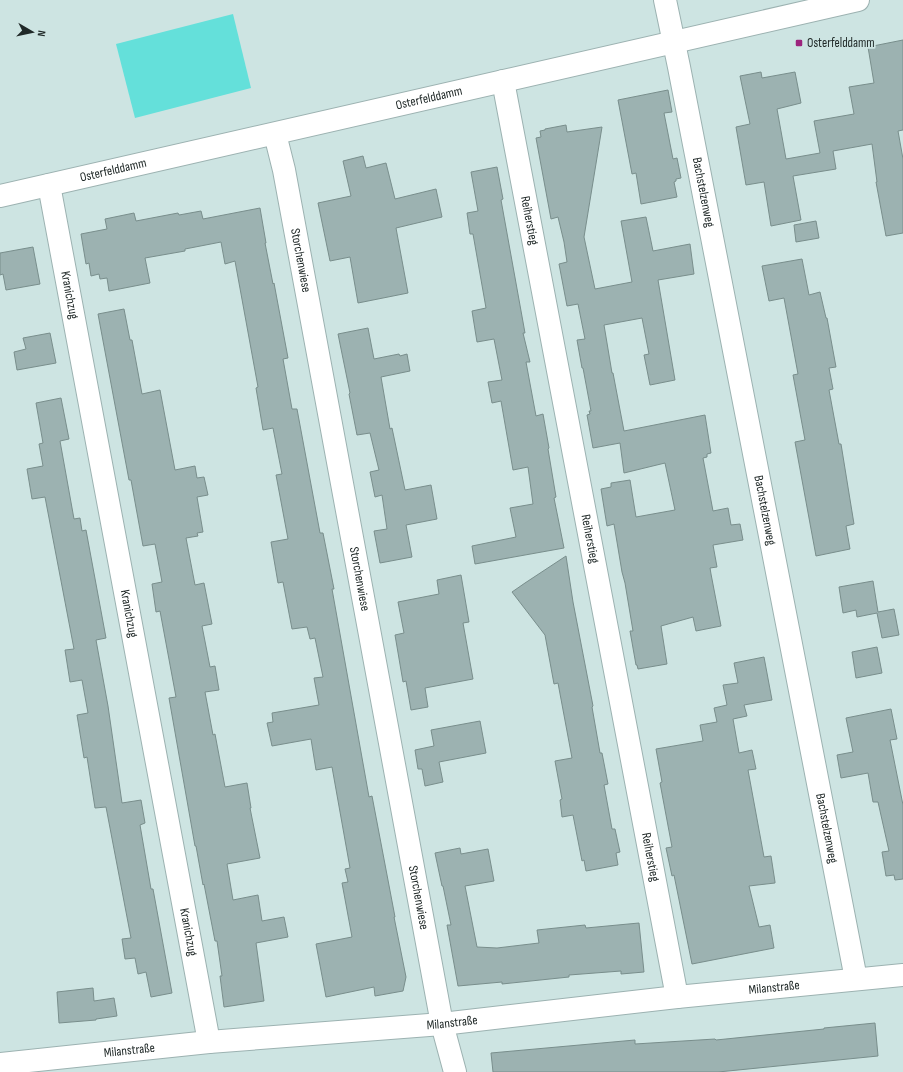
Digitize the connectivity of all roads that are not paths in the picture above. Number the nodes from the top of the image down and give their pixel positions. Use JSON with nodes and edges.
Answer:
{"nodes":[{"id":1,"x":665,"y":0,"type":"edge"},
{"id":2,"x":858,"y":0,"type":"edge"},
{"id":3,"x":674,"y":42,"type":"junction"},
{"id":4,"x":503,"y":81,"type":"junction"},
{"id":5,"x":275,"y":134,"type":"junction"},
{"id":6,"x":49,"y":185,"type":"junction"},
{"id":7,"x":0,"y":196,"type":"edge"},
{"id":8,"x":903,"y":975,"type":"edge"},
{"id":9,"x":856,"y":979,"type":"junction"},
{"id":10,"x":677,"y":997,"type":"junction"},
{"id":11,"x":442,"y":1024,"type":"junction"},
{"id":12,"x":209,"y":1042,"type":"junction"},
{"id":13,"x":0,"y":1064,"type":"edge"},
{"id":14,"x":455,"y":1072,"type":"edge"}],
"edges":[{"from":1,"to":3,"type":"street","name":"Bachstelzenweg"},
{"from":2,"to":3,"type":"street","name":"Osterfelddamm"},
{"from":3,"to":4,"type":"street","name":"Osterfelddamm"},
{"from":3,"to":9,"type":"street","name":"Bachstelzenweg"},
{"from":4,"to":5,"type":"street","name":"Osterfelddamm"},
{"from":4,"to":10,"type":"street","name":"Reiherstieg"},
{"from":5,"to":6,"type":"street","name":"Osterfelddamm"},
{"from":5,"to":11,"type":"street","name":"Storchenwiese"},
{"from":6,"to":7,"type":"street","name":"Osterfelddamm"},
{"from":6,"to":12,"type":"street","name":"Kranichzug"},
{"from":8,"to":9,"type":"street","name":"Milanstraße"},
{"from":9,"to":10,"type":"street","name":"Milanstraße"},
{"from":10,"to":11,"type":"street","name":"Milanstraße"},
{"from":11,"to":12,"type":"street","name":"Milanstraße"},
{"from":11,"to":14,"type":"street","name":"Storchenwiese"},
{"from":12,"to":13,"type":"street","name":"Milanstraße"}]}
